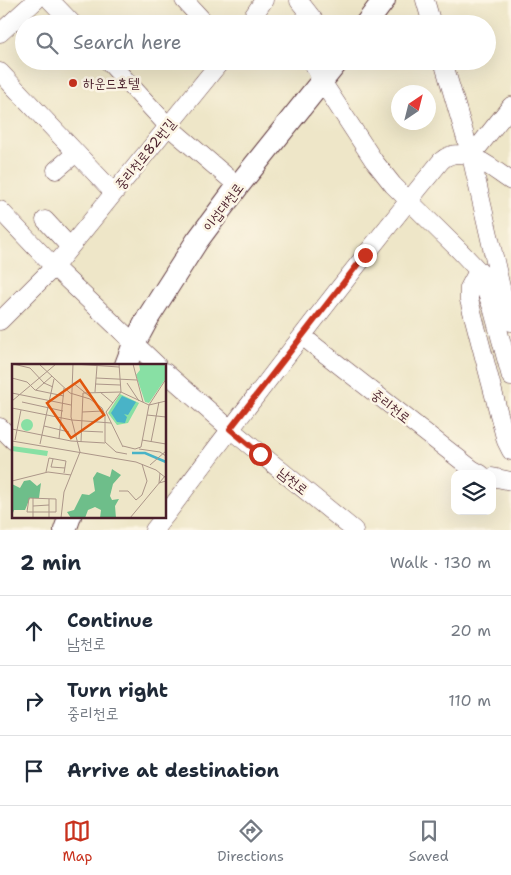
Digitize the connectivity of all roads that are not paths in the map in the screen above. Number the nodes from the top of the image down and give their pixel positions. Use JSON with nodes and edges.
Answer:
{"nodes":[{"id":1,"x":36,"y":0,"type":"edge"},
{"id":2,"x":50,"y":0,"type":"edge"},
{"id":3,"x":184,"y":0,"type":"edge"},
{"id":4,"x":264,"y":0,"type":"edge"},
{"id":5,"x":384,"y":0,"type":"edge"},
{"id":6,"x":425,"y":0,"type":"edge"},
{"id":7,"x":299,"y":1,"type":"edge"},
{"id":8,"x":20,"y":15,"type":"edge"},
{"id":9,"x":64,"y":15,"type":"edge"},
{"id":10,"x":198,"y":15,"type":"edge"},
{"id":11,"x":254,"y":15,"type":"edge"},
{"id":12,"x":301,"y":15,"type":"edge"},
{"id":13,"x":310,"y":15,"type":"edge"},
{"id":14,"x":373,"y":15,"type":"edge"},
{"id":15,"x":429,"y":15,"type":"edge"},
{"id":16,"x":15,"y":19,"type":"edge"},
{"id":17,"x":0,"y":33,"type":"edge"},
{"id":18,"x":116,"y":70,"type":"edge"},
{"id":19,"x":214,"y":70,"type":"edge"},
{"id":20,"x":316,"y":70,"type":"edge"},
{"id":21,"x":332,"y":70,"type":"edge"},
{"id":22,"x":446,"y":70,"type":"edge"},
{"id":23,"x":0,"y":72,"type":"edge"},
{"id":24,"x":323,"y":83,"type":"junction"},
{"id":25,"x":511,"y":106,"type":"edge"},
{"id":26,"x":168,"y":126,"type":"junction"},
{"id":27,"x":76,"y":153,"type":"junction"},
{"id":28,"x":471,"y":156,"type":"junction"},
{"id":29,"x":56,"y":170,"type":"dead end"},
{"id":30,"x":511,"y":181,"type":"edge"},
{"id":31,"x":238,"y":186,"type":"junction"},
{"id":32,"x":114,"y":193,"type":"junction"},
{"id":33,"x":409,"y":200,"type":"junction"},
{"id":34,"x":0,"y":210,"type":"edge"},
{"id":35,"x":45,"y":220,"type":"dead end"},
{"id":36,"x":70,"y":247,"type":"junction"},
{"id":37,"x":54,"y":267,"type":"junction"},
{"id":38,"x":478,"y":271,"type":"junction"},
{"id":39,"x":503,"y":299,"type":"junction"},
{"id":40,"x":0,"y":321,"type":"edge"},
{"id":41,"x":511,"y":322,"type":"edge"},
{"id":42,"x":302,"y":336,"type":"junction"},
{"id":43,"x":130,"y":355,"type":"edge"},
{"id":44,"x":154,"y":364,"type":"edge"},
{"id":45,"x":166,"y":373,"type":"edge"},
{"id":46,"x":511,"y":377,"type":"edge"},
{"id":47,"x":0,"y":427,"type":"edge"},
{"id":48,"x":230,"y":429,"type":"junction"},
{"id":49,"x":12,"y":439,"type":"edge"},
{"id":50,"x":511,"y":451,"type":"edge"},
{"id":51,"x":474,"y":470,"type":"edge"},
{"id":52,"x":496,"y":478,"type":"edge"},
{"id":53,"x":511,"y":481,"type":"edge"},
{"id":54,"x":166,"y":515,"type":"edge"},
{"id":55,"x":69,"y":518,"type":"edge"},
{"id":56,"x":163,"y":518,"type":"edge"},
{"id":57,"x":65,"y":530,"type":"edge"},
{"id":58,"x":154,"y":530,"type":"edge"},
{"id":59,"x":354,"y":530,"type":"edge"}],
"edges":[{"from":1,"to":8,"type":"street"},
{"from":2,"to":9,"type":"street"},
{"from":3,"to":10,"type":"street"},
{"from":4,"to":11,"type":"street"},
{"from":5,"to":14,"type":"main road"},
{"from":6,"to":15,"type":"street"},
{"from":7,"to":12,"type":"street"},
{"from":7,"to":13,"type":"street"},
{"from":16,"to":17,"type":"street"},
{"from":18,"to":26,"type":"street"},
{"from":19,"to":26,"type":"street","name":"중리천로82번길"},
{"from":20,"to":24,"type":"street"},
{"from":21,"to":24,"type":"main road","name":"이섭대천로"},
{"from":22,"to":28,"type":"street"},
{"from":23,"to":27,"type":"street"},
{"from":24,"to":31,"type":"main road","name":"이섭대천로"},
{"from":24,"to":33,"type":"street"},
{"from":25,"to":28,"type":"street"},
{"from":26,"to":31,"type":"street"},
{"from":26,"to":32,"type":"street","name":"중리천로82번길"},
{"from":27,"to":29,"type":"street"},
{"from":27,"to":32,"type":"street"},
{"from":28,"to":30,"type":"street"},
{"from":28,"to":33,"type":"street"},
{"from":28,"to":39,"type":"street"},
{"from":31,"to":43,"type":"main road","name":"이섭대천로"},
{"from":32,"to":36,"type":"street","name":"중리천로82번길"},
{"from":33,"to":38,"type":"street"},
{"from":33,"to":42,"type":"street"},
{"from":34,"to":37,"type":"street"},
{"from":35,"to":36,"type":"street"},
{"from":36,"to":37,"type":"street","name":"중리천로82번길"},
{"from":37,"to":40,"type":"street","name":"중리천로82번길"},
{"from":37,"to":43,"type":"street"},
{"from":38,"to":39,"type":"street"},
{"from":38,"to":46,"type":"street"},
{"from":38,"to":50,"type":"street"},
{"from":39,"to":41,"type":"street"},
{"from":42,"to":48,"type":"street"},
{"from":42,"to":51,"type":"street","name":"중리천로"},
{"from":43,"to":44,"type":"street"},
{"from":45,"to":48,"type":"street","name":"남천로"},
{"from":47,"to":49,"type":"street"},
{"from":48,"to":54,"type":"street"},
{"from":48,"to":59,"type":"street","name":"남천로"},
{"from":52,"to":53,"type":"street"},
{"from":55,"to":57,"type":"main road"},
{"from":56,"to":58,"type":"street"}]}
